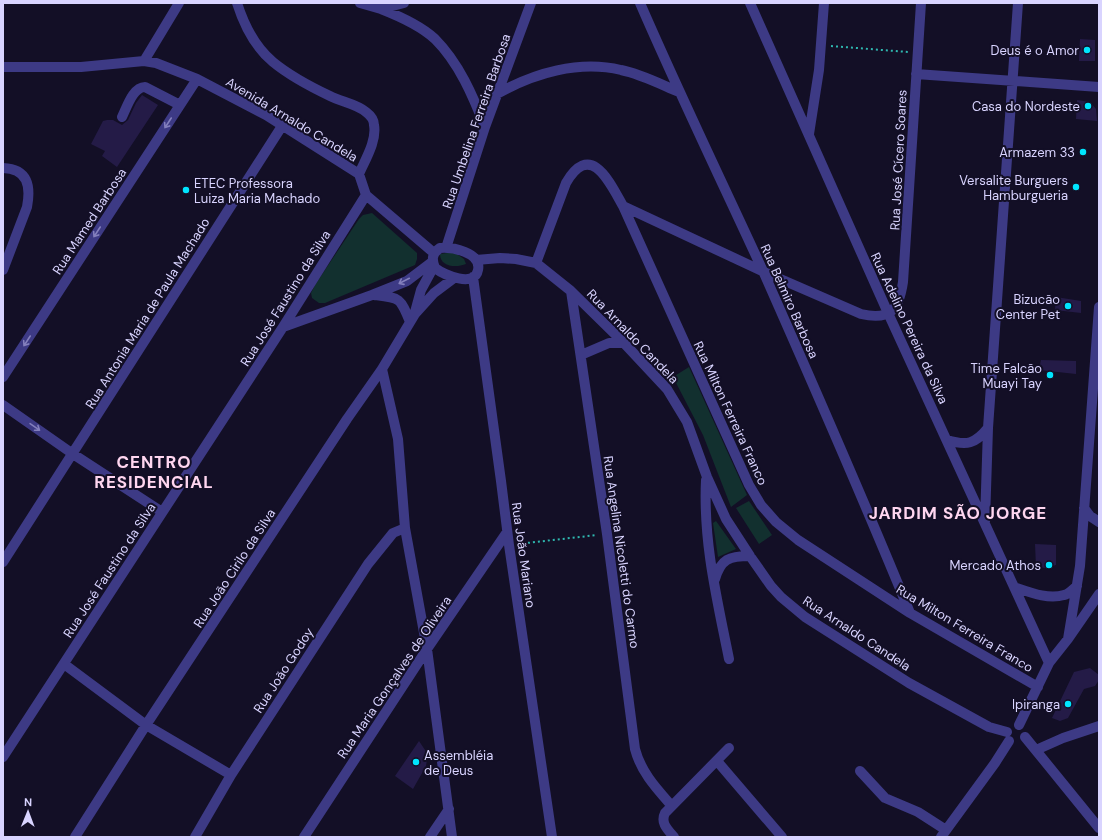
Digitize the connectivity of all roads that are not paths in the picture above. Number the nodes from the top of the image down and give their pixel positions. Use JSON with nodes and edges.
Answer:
{"nodes":[{"id":1,"x":179,"y":3,"type":"edge"},
{"id":2,"x":237,"y":3,"type":"edge"},
{"id":3,"x":360,"y":3,"type":"edge"},
{"id":4,"x":404,"y":3,"type":"edge"},
{"id":5,"x":531,"y":3,"type":"edge"},
{"id":6,"x":640,"y":3,"type":"edge"},
{"id":7,"x":750,"y":3,"type":"edge"},
{"id":8,"x":824,"y":3,"type":"edge"},
{"id":9,"x":921,"y":3,"type":"edge"},
{"id":10,"x":1018,"y":3,"type":"edge"},
{"id":11,"x":381,"y":9,"type":"junction"},
{"id":12,"x":144,"y":61,"type":"junction"},
{"id":13,"x":3,"y":66,"type":"edge"},
{"id":14,"x":916,"y":74,"type":"junction"},
{"id":15,"x":197,"y":79,"type":"junction"},
{"id":16,"x":1014,"y":80,"type":"junction"},
{"id":17,"x":1099,"y":87,"type":"edge"},
{"id":18,"x":679,"y":92,"type":"junction"},
{"id":19,"x":497,"y":94,"type":"junction"},
{"id":20,"x":180,"y":105,"type":"junction"},
{"id":21,"x":122,"y":116,"type":"dead end"},
{"id":22,"x":282,"y":126,"type":"junction"},
{"id":23,"x":485,"y":127,"type":"junction"},
{"id":24,"x":808,"y":134,"type":"junction"},
{"id":25,"x":3,"y":168,"type":"edge"},
{"id":26,"x":359,"y":174,"type":"junction"},
{"id":27,"x":366,"y":195,"type":"junction"},
{"id":28,"x":623,"y":206,"type":"junction"},
{"id":29,"x":446,"y":248,"type":"junction"},
{"id":30,"x":433,"y":260,"type":"junction"},
{"id":31,"x":476,"y":260,"type":"junction"},
{"id":32,"x":536,"y":263,"type":"junction"},
{"id":33,"x":3,"y":270,"type":"edge"},
{"id":34,"x":762,"y":271,"type":"junction"},
{"id":35,"x":473,"y":277,"type":"junction"},
{"id":36,"x":454,"y":278,"type":"junction"},
{"id":37,"x":571,"y":291,"type":"junction"},
{"id":38,"x":372,"y":295,"type":"junction"},
{"id":39,"x":1099,"y":307,"type":"edge"},
{"id":40,"x":888,"y":313,"type":"junction"},
{"id":41,"x":412,"y":318,"type":"junction"},
{"id":42,"x":283,"y":327,"type":"junction"},
{"id":43,"x":624,"y":343,"type":"junction"},
{"id":44,"x":581,"y":355,"type":"junction"},
{"id":45,"x":382,"y":369,"type":"junction"},
{"id":46,"x":3,"y":377,"type":"edge"},
{"id":47,"x":3,"y":405,"type":"edge"},
{"id":48,"x":988,"y":428,"type":"junction"},
{"id":49,"x":947,"y":440,"type":"junction"},
{"id":50,"x":73,"y":454,"type":"junction"},
{"id":51,"x":707,"y":477,"type":"junction"},
{"id":52,"x":1084,"y":508,"type":"junction"},
{"id":53,"x":162,"y":512,"type":"junction"},
{"id":54,"x":1099,"y":522,"type":"edge"},
{"id":55,"x":985,"y":525,"type":"junction"},
{"id":56,"x":405,"y":528,"type":"junction"},
{"id":57,"x":507,"y":532,"type":"junction"},
{"id":58,"x":750,"y":556,"type":"junction"},
{"id":59,"x":3,"y":562,"type":"edge"},
{"id":60,"x":714,"y":583,"type":"junction"},
{"id":61,"x":1077,"y":586,"type":"junction"},
{"id":62,"x":1014,"y":587,"type":"junction"},
{"id":63,"x":1099,"y":594,"type":"edge"},
{"id":64,"x":910,"y":613,"type":"junction"},
{"id":65,"x":1068,"y":639,"type":"junction"},
{"id":66,"x":427,"y":649,"type":"junction"},
{"id":67,"x":729,"y":660,"type":"dead end"},
{"id":68,"x":1049,"y":663,"type":"junction"},
{"id":69,"x":64,"y":664,"type":"junction"},
{"id":70,"x":1038,"y":687,"type":"junction"},
{"id":71,"x":146,"y":725,"type":"junction"},
{"id":72,"x":1019,"y":725,"type":"junction"},
{"id":73,"x":1099,"y":726,"type":"edge"},
{"id":74,"x":1008,"y":736,"type":"junction"},
{"id":75,"x":1025,"y":737,"type":"junction"},
{"id":76,"x":729,"y":748,"type":"dead end"},
{"id":77,"x":1036,"y":750,"type":"junction"},
{"id":78,"x":3,"y":757,"type":"edge"},
{"id":79,"x":716,"y":761,"type":"junction"},
{"id":80,"x":860,"y":771,"type":"dead end"},
{"id":81,"x":231,"y":775,"type":"junction"},
{"id":82,"x":671,"y":805,"type":"junction"},
{"id":83,"x":449,"y":809,"type":"junction"},
{"id":84,"x":1099,"y":828,"type":"edge"},
{"id":85,"x":944,"y":834,"type":"edge"},
{"id":86,"x":1099,"y":834,"type":"edge"},
{"id":87,"x":75,"y":837,"type":"edge"},
{"id":88,"x":195,"y":837,"type":"edge"},
{"id":89,"x":304,"y":837,"type":"edge"},
{"id":90,"x":430,"y":837,"type":"edge"},
{"id":91,"x":452,"y":837,"type":"edge"},
{"id":92,"x":552,"y":837,"type":"edge"},
{"id":93,"x":674,"y":837,"type":"edge"},
{"id":94,"x":782,"y":837,"type":"edge"},
{"id":95,"x":1096,"y":837,"type":"edge"}],
"edges":[{"from":1,"to":12,"type":"street"},
{"from":2,"to":26,"type":"street"},
{"from":3,"to":11,"type":"street"},
{"from":4,"to":11,"type":"street"},
{"from":5,"to":19,"type":"street","name":"Rua Umbelina Ferreira Barbosa"},
{"from":6,"to":18,"type":"street","name":"Rua Belmiro Barbosa"},
{"from":7,"to":24,"type":"street","name":"Rua Adelino Pereira da Silva"},
{"from":8,"to":24,"type":"street"},
{"from":9,"to":14,"type":"street","name":"Rua José Cícero Soares"},
{"from":10,"to":16,"type":"street"},
{"from":11,"to":23,"type":"street"},
{"from":12,"to":13,"type":"street","name":"Avenida Arnaldo Candela"},
{"from":12,"to":15,"type":"street","name":"Avenida Arnaldo Candela"},
{"from":14,"to":16,"type":"street"},
{"from":14,"to":40,"type":"street","name":"Rua José Cícero Soares"},
{"from":15,"to":20,"type":"street","name":"Rua Mamed Barbosa"},
{"from":15,"to":22,"type":"street","name":"Avenida Arnaldo Candela"},
{"from":16,"to":17,"type":"street"},
{"from":16,"to":48,"type":"street"},
{"from":18,"to":19,"type":"street"},
{"from":18,"to":34,"type":"street","name":"Rua Belmiro Barbosa"},
{"from":19,"to":23,"type":"street","name":"Rua Umbelina Ferreira Barbosa"},
{"from":20,"to":21,"type":"street"},
{"from":20,"to":46,"type":"street","name":"Rua Mamed Barbosa","one_way":true},
{"from":22,"to":26,"type":"street","name":"Avenida Arnaldo Candela"},
{"from":22,"to":50,"type":"street","name":"Rua Antonia Maria de Paula Machado"},
{"from":23,"to":29,"type":"street","name":"Rua Umbelina Ferreira Barbosa"},
{"from":24,"to":40,"type":"street","name":"Rua Adelino Pereira da Silva"},
{"from":25,"to":33,"type":"street"},
{"from":26,"to":27,"type":"street","name":"Avenida Arnaldo Candela"},
{"from":27,"to":30,"type":"street"},
{"from":27,"to":42,"type":"street","name":"Rua José Faustino da Silva"},
{"from":28,"to":32,"type":"street","name":"Rua Milton Ferreira Franco"},
{"from":28,"to":34,"type":"street"},
{"from":28,"to":64,"type":"street","name":"Rua Milton Ferreira Franco"},
{"from":29,"to":30,"type":"street"},
{"from":29,"to":31,"type":"street"},
{"from":30,"to":36,"type":"street"},
{"from":30,"to":38,"type":"street","one_way":true},
{"from":30,"to":41,"type":"street","name":"Rua João Cirilo da Silva"},
{"from":31,"to":32,"type":"street","name":"Rua Arnaldo Candela"},
{"from":31,"to":35,"type":"street"},
{"from":32,"to":37,"type":"street","name":"Rua Arnaldo Candela"},
{"from":34,"to":40,"type":"street"},
{"from":34,"to":64,"type":"street","name":"Rua Belmiro Barbosa"},
{"from":35,"to":36,"type":"street"},
{"from":35,"to":57,"type":"street","name":"Rua João Mariano"},
{"from":36,"to":41,"type":"street","name":"Rua João Cirilo da Silva"},
{"from":37,"to":43,"type":"street","name":"Rua Arnaldo Candela"},
{"from":37,"to":44,"type":"street","name":"Rua Angelina Nicoletti do Carmo"},
{"from":38,"to":41,"type":"street"},
{"from":38,"to":42,"type":"street"},
{"from":39,"to":52,"type":"street"},
{"from":40,"to":49,"type":"street","name":"Rua Adelino Pereira da Silva"},
{"from":41,"to":45,"type":"street","name":"Rua João Cirilo da Silva"},
{"from":42,"to":53,"type":"street","name":"Rua José Faustino da Silva"},
{"from":43,"to":44,"type":"street"},
{"from":43,"to":51,"type":"street","name":"Rua Arnaldo Candela"},
{"from":44,"to":82,"type":"street","name":"Rua Angelina Nicoletti do Carmo"},
{"from":45,"to":56,"type":"street"},
{"from":45,"to":71,"type":"street","name":"Rua João Cirilo da Silva"},
{"from":47,"to":50,"type":"street","one_way":true},
{"from":48,"to":49,"type":"street"},
{"from":48,"to":55,"type":"street"},
{"from":49,"to":55,"type":"street","name":"Rua Adelino Pereira da Silva"},
{"from":50,"to":53,"type":"street"},
{"from":50,"to":59,"type":"street","name":"Rua Antonia Maria de Paula Machado"},
{"from":51,"to":58,"type":"street","name":"Rua Arnaldo Candela"},
{"from":51,"to":60,"type":"street"},
{"from":52,"to":54,"type":"street"},
{"from":52,"to":61,"type":"street"},
{"from":53,"to":69,"type":"street","name":"Rua José Faustino da Silva"},
{"from":55,"to":62,"type":"street","name":"Rua Adelino Pereira da Silva"},
{"from":56,"to":66,"type":"street"},
{"from":56,"to":81,"type":"street","name":"Rua João Godoy"},
{"from":57,"to":66,"type":"street","name":"Rua Maria Gonçalves de Oliveira"},
{"from":57,"to":92,"type":"street","name":"Rua João Mariano"},
{"from":58,"to":60,"type":"street"},
{"from":58,"to":74,"type":"street","name":"Rua Arnaldo Candela"},
{"from":60,"to":67,"type":"street"},
{"from":61,"to":62,"type":"street"},
{"from":61,"to":65,"type":"street"},
{"from":62,"to":68,"type":"street","name":"Rua Adelino Pereira da Silva"},
{"from":63,"to":65,"type":"street"},
{"from":64,"to":70,"type":"street","name":"Rua Milton Ferreira Franco"},
{"from":65,"to":68,"type":"street"},
{"from":66,"to":83,"type":"street"},
{"from":66,"to":89,"type":"street","name":"Rua Maria Gonçalves de Oliveira"},
{"from":68,"to":70,"type":"street"},
{"from":69,"to":71,"type":"street"},
{"from":69,"to":78,"type":"street","name":"Rua José Faustino da Silva"},
{"from":70,"to":72,"type":"street"},
{"from":71,"to":81,"type":"street"},
{"from":71,"to":87,"type":"street","name":"Rua João Cirilo da Silva"},
{"from":72,"to":74,"type":"street"},
{"from":72,"to":75,"type":"street"},
{"from":73,"to":77,"type":"street"},
{"from":74,"to":75,"type":"street"},
{"from":74,"to":85,"type":"street"},
{"from":75,"to":77,"type":"street"},
{"from":76,"to":79,"type":"street"},
{"from":77,"to":84,"type":"street"},
{"from":79,"to":82,"type":"street"},
{"from":79,"to":94,"type":"street"},
{"from":80,"to":85,"type":"street"},
{"from":81,"to":88,"type":"street","name":"Rua João Godoy"},
{"from":82,"to":93,"type":"street"},
{"from":83,"to":90,"type":"street"},
{"from":83,"to":91,"type":"street"},
{"from":86,"to":95,"type":"street"}]}
